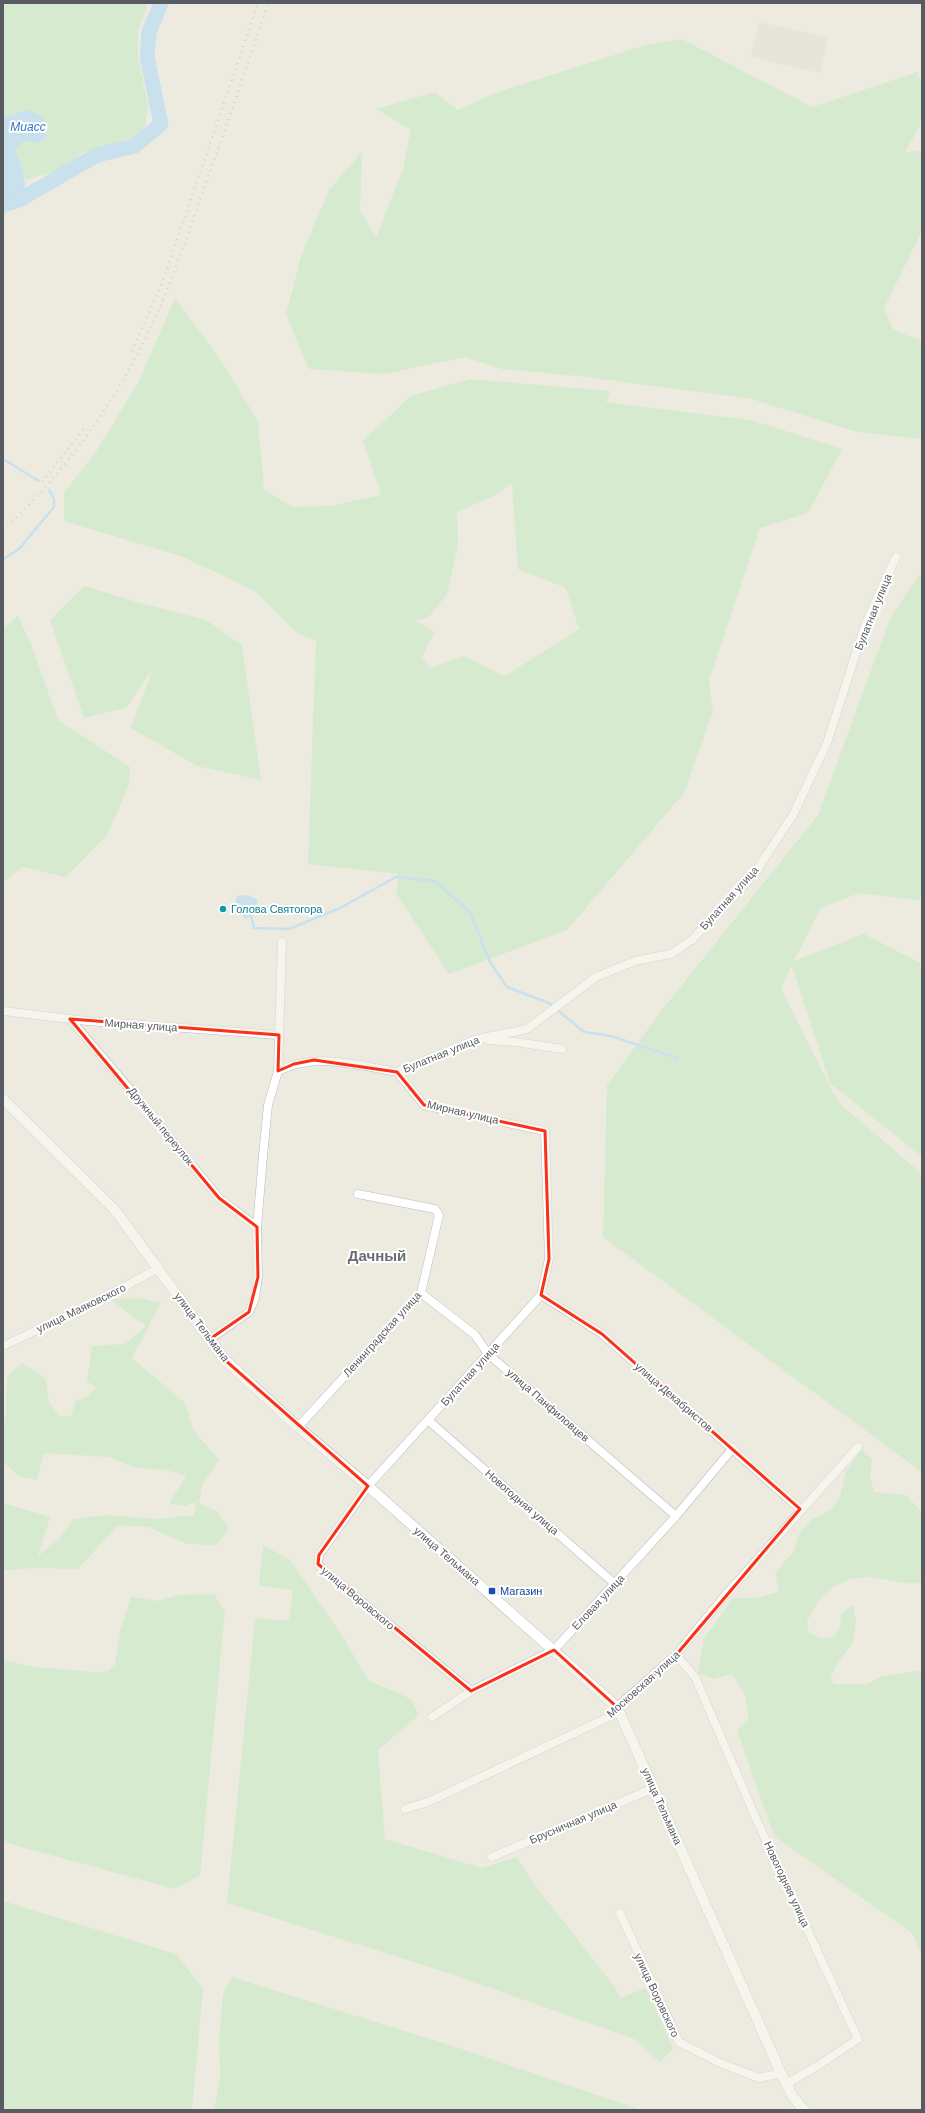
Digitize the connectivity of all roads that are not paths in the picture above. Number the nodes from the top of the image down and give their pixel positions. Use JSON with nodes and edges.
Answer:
{"nodes":[{"id":1,"x":896,"y":557,"type":"dead end"},
{"id":2,"x":282,"y":942,"type":"dead end"},
{"id":3,"x":3,"y":1011,"type":"edge"},
{"id":4,"x":70,"y":1019,"type":"junction"},
{"id":5,"x":279,"y":1035,"type":"junction"},
{"id":6,"x":477,"y":1039,"type":"junction"},
{"id":7,"x":562,"y":1049,"type":"dead end"},
{"id":8,"x":278,"y":1071,"type":"junction"},
{"id":9,"x":398,"y":1072,"type":"junction"},
{"id":10,"x":3,"y":1099,"type":"edge"},
{"id":11,"x":545,"y":1131,"type":"joint"},
{"id":12,"x":358,"y":1194,"type":"dead end"},
{"id":13,"x":257,"y":1227,"type":"junction"},
{"id":14,"x":159,"y":1268,"type":"junction"},
{"id":15,"x":421,"y":1293,"type":"junction"},
{"id":16,"x":541,"y":1295,"type":"junction"},
{"id":17,"x":210,"y":1339,"type":"junction"},
{"id":18,"x":3,"y":1346,"type":"edge"},
{"id":19,"x":488,"y":1354,"type":"junction"},
{"id":20,"x":429,"y":1421,"type":"junction"},
{"id":21,"x":298,"y":1427,"type":"junction"},
{"id":22,"x":858,"y":1446,"type":"dead end"},
{"id":23,"x":733,"y":1448,"type":"junction"},
{"id":24,"x":368,"y":1486,"type":"junction"},
{"id":25,"x":800,"y":1509,"type":"junction"},
{"id":26,"x":676,"y":1516,"type":"junction"},
{"id":27,"x":615,"y":1584,"type":"junction"},
{"id":28,"x":554,"y":1650,"type":"junction"},
{"id":29,"x":676,"y":1655,"type":"junction"},
{"id":30,"x":472,"y":1691,"type":"junction"},
{"id":31,"x":617,"y":1707,"type":"junction"},
{"id":32,"x":432,"y":1717,"type":"dead end"},
{"id":33,"x":654,"y":1788,"type":"junction"},
{"id":34,"x":405,"y":1809,"type":"dead end"},
{"id":35,"x":492,"y":1856,"type":"dead end"},
{"id":36,"x":620,"y":1913,"type":"dead end"},
{"id":37,"x":781,"y":2073,"type":"junction"},
{"id":38,"x":786,"y":2084,"type":"junction"},
{"id":39,"x":804,"y":2110,"type":"edge"}],
"edges":[{"from":1,"to":6,"type":"street","name":"Булатная улица"},
{"from":2,"to":5,"type":"street"},
{"from":3,"to":4,"type":"street","name":"Мирная улица"},
{"from":4,"to":5,"type":"street","name":"Мирная улица"},
{"from":4,"to":13,"type":"street","name":"Дружный переулок"},
{"from":5,"to":8,"type":"street"},
{"from":6,"to":7,"type":"street"},
{"from":6,"to":9,"type":"street","name":"Булатная улица"},
{"from":8,"to":9,"type":"street"},
{"from":8,"to":13,"type":"street"},
{"from":9,"to":11,"type":"street","name":"Мирная улица"},
{"from":10,"to":14,"type":"street","name":"улица Тельмана"},
{"from":11,"to":16,"type":"street","name":"Булатная улица"},
{"from":12,"to":15,"type":"street","name":"Ленинградская улица"},
{"from":13,"to":17,"type":"street"},
{"from":14,"to":17,"type":"street","name":"улица Тельмана"},
{"from":14,"to":18,"type":"street","name":"улица Маяковского"},
{"from":15,"to":19,"type":"street","name":"улица Панфиловцев"},
{"from":15,"to":21,"type":"street","name":"Ленинградская улица"},
{"from":16,"to":19,"type":"street","name":"Булатная улица"},
{"from":16,"to":23,"type":"street","name":"улица Декабристов"},
{"from":17,"to":21,"type":"street","name":"улица Тельмана"},
{"from":19,"to":20,"type":"street","name":"Булатная улица"},
{"from":19,"to":26,"type":"street","name":"улица Панфиловцев"},
{"from":20,"to":24,"type":"street","name":"Булатная улица"},
{"from":20,"to":27,"type":"street","name":"Новогодняя улица"},
{"from":21,"to":24,"type":"street","name":"улица Тельмана"},
{"from":22,"to":25,"type":"street","name":"Московская улица"},
{"from":23,"to":25,"type":"street","name":"улица Декабристов"},
{"from":23,"to":26,"type":"street","name":"Еловая улица"},
{"from":24,"to":28,"type":"street","name":"улица Тельмана"},
{"from":24,"to":30,"type":"street","name":"улица Воровского"},
{"from":25,"to":29,"type":"street","name":"Московская улица"},
{"from":26,"to":27,"type":"street","name":"Еловая улица"},
{"from":27,"to":28,"type":"street","name":"Еловая улица"},
{"from":28,"to":30,"type":"street","name":"Еловая улица"},
{"from":28,"to":31,"type":"street","name":"улица Тельмана"},
{"from":29,"to":31,"type":"street","name":"Московская улица"},
{"from":29,"to":38,"type":"street","name":"Новогодняя улица"},
{"from":30,"to":32,"type":"street","name":"Еловая улица"},
{"from":31,"to":33,"type":"street","name":"улица Тельмана"},
{"from":31,"to":34,"type":"street","name":"Московская улица"},
{"from":33,"to":35,"type":"street","name":"Брусничная улица"},
{"from":33,"to":37,"type":"street","name":"улица Тельмана"},
{"from":36,"to":37,"type":"street","name":"улица Воровского"},
{"from":37,"to":38,"type":"street","name":"улица Тельмана"},
{"from":38,"to":39,"type":"street","name":"улица Тельмана"}]}
